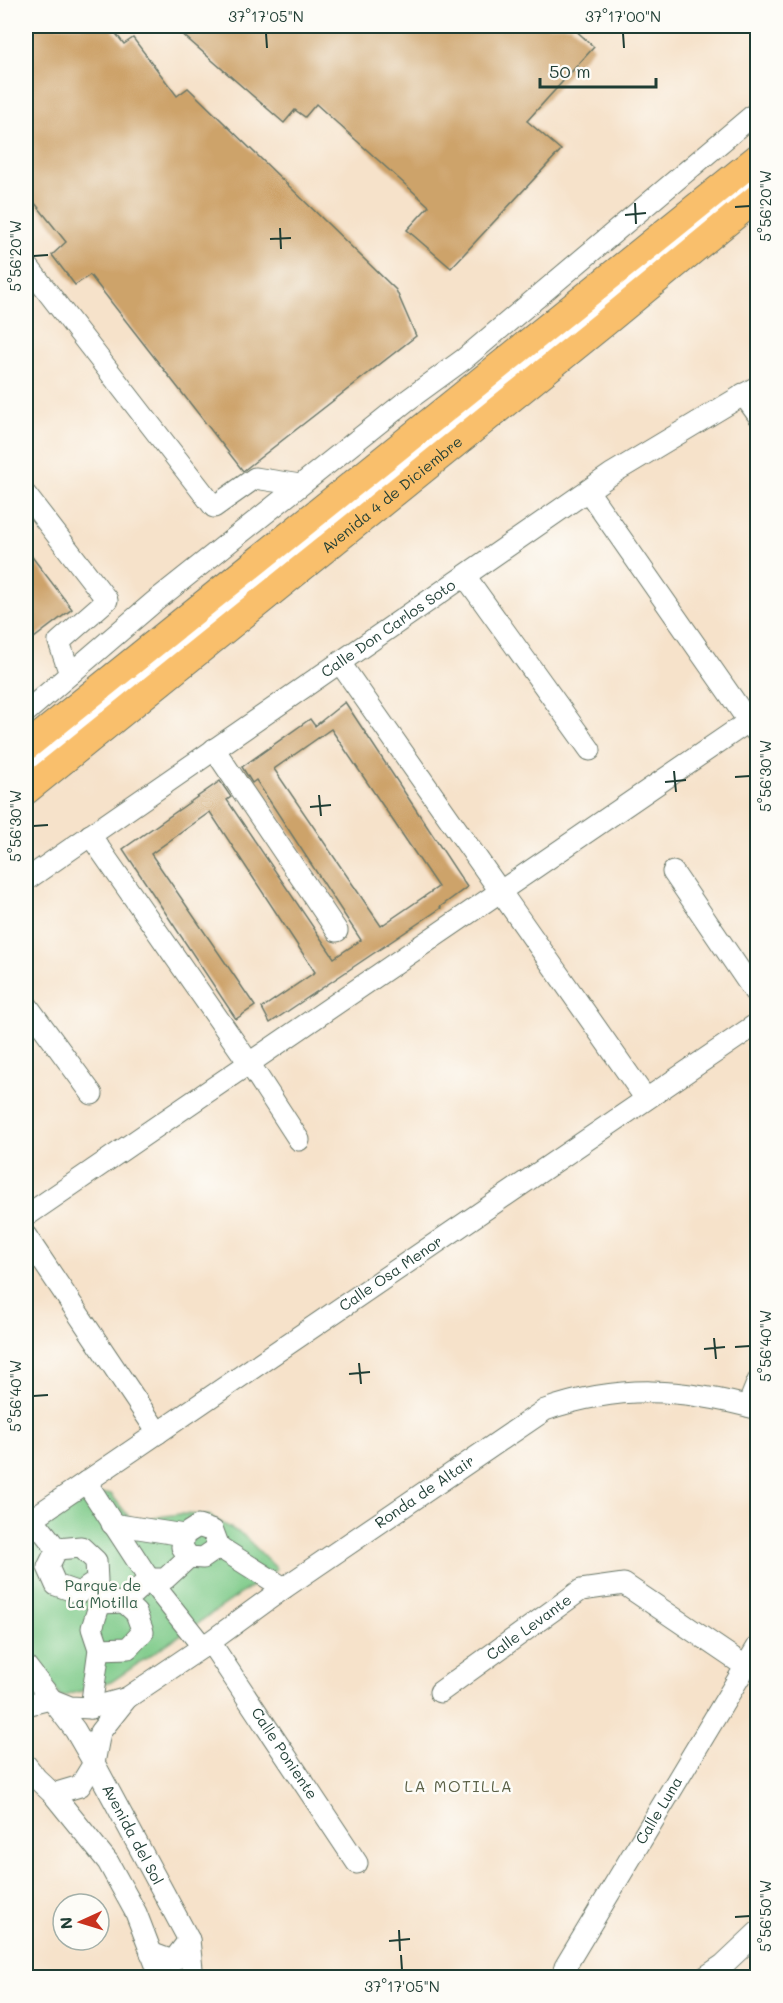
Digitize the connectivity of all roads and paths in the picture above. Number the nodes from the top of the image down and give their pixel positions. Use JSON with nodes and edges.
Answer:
{"nodes":[{"id":1,"x":758,"y":111,"type":"edge"},
{"id":2,"x":758,"y":157,"type":"edge"},
{"id":3,"x":758,"y":174,"type":"edge"},
{"id":4,"x":758,"y":183,"type":"edge"},
{"id":5,"x":758,"y":196,"type":"edge"},
{"id":6,"x":26,"y":264,"type":"edge"},
{"id":7,"x":750,"y":390,"type":"edge"},
{"id":8,"x":758,"y":415,"type":"edge"},
{"id":9,"x":300,"y":485,"type":"junction"},
{"id":10,"x":588,"y":491,"type":"junction"},
{"id":11,"x":26,"y":495,"type":"edge"},
{"id":12,"x":465,"y":576,"type":"junction"},
{"id":13,"x":340,"y":663,"type":"junction"},
{"id":14,"x":70,"y":674,"type":"junction"},
{"id":15,"x":26,"y":712,"type":"edge"},
{"id":16,"x":754,"y":724,"type":"edge"},
{"id":17,"x":26,"y":747,"type":"edge"},
{"id":18,"x":214,"y":749,"type":"junction"},
{"id":19,"x":590,"y":750,"type":"dead end"},
{"id":20,"x":26,"y":769,"type":"edge"},
{"id":21,"x":26,"y":778,"type":"edge"},
{"id":22,"x":26,"y":791,"type":"edge"},
{"id":23,"x":90,"y":835,"type":"junction"},
{"id":24,"x":673,"y":872,"type":"dead end"},
{"id":25,"x":26,"y":880,"type":"edge"},
{"id":26,"x":499,"y":892,"type":"junction"},
{"id":27,"x":337,"y":931,"type":"dead end"},
{"id":28,"x":758,"y":997,"type":"edge"},
{"id":29,"x":26,"y":1004,"type":"edge"},
{"id":30,"x":758,"y":1023,"type":"edge"},
{"id":31,"x":249,"y":1063,"type":"junction"},
{"id":32,"x":92,"y":1094,"type":"dead end"},
{"id":33,"x":646,"y":1099,"type":"junction"},
{"id":34,"x":299,"y":1140,"type":"dead end"},
{"id":35,"x":26,"y":1216,"type":"edge"},
{"id":36,"x":26,"y":1236,"type":"edge"},
{"id":37,"x":758,"y":1381,"type":"edge"},
{"id":38,"x":753,"y":1408,"type":"edge"},
{"id":39,"x":158,"y":1433,"type":"junction"},
{"id":40,"x":86,"y":1482,"type":"junction"},
{"id":41,"x":29,"y":1521,"type":"edge"},
{"id":42,"x":112,"y":1524,"type":"junction"},
{"id":43,"x":184,"y":1535,"type":"junction"},
{"id":44,"x":219,"y":1547,"type":"junction"},
{"id":45,"x":57,"y":1549,"type":"junction"},
{"id":46,"x":89,"y":1555,"type":"junction"},
{"id":47,"x":189,"y":1557,"type":"junction"},
{"id":48,"x":149,"y":1579,"type":"junction"},
{"id":49,"x":284,"y":1588,"type":"junction"},
{"id":50,"x":95,"y":1595,"type":"junction"},
{"id":51,"x":124,"y":1602,"type":"junction"},
{"id":52,"x":207,"y":1644,"type":"junction"},
{"id":53,"x":758,"y":1646,"type":"edge"},
{"id":54,"x":99,"y":1649,"type":"junction"},
{"id":55,"x":26,"y":1666,"type":"edge"},
{"id":56,"x":745,"y":1666,"type":"junction"},
{"id":57,"x":440,"y":1692,"type":"dead end"},
{"id":58,"x":127,"y":1698,"type":"junction"},
{"id":59,"x":50,"y":1699,"type":"junction"},
{"id":60,"x":26,"y":1705,"type":"edge"},
{"id":61,"x":91,"y":1708,"type":"junction"},
{"id":62,"x":94,"y":1763,"type":"junction"},
{"id":63,"x":29,"y":1774,"type":"edge"},
{"id":64,"x":53,"y":1794,"type":"junction"},
{"id":65,"x":357,"y":1863,"type":"dead end"},
{"id":66,"x":758,"y":1932,"type":"edge"},
{"id":67,"x":189,"y":1940,"type":"junction"},
{"id":68,"x":151,"y":1953,"type":"junction"},
{"id":69,"x":160,"y":1977,"type":"edge"},
{"id":70,"x":193,"y":1977,"type":"edge"},
{"id":71,"x":562,"y":1977,"type":"edge"},
{"id":72,"x":704,"y":1977,"type":"edge"}],
"edges":[{"from":1,"to":9,"type":"street"},
{"from":2,"to":17,"type":"main road"},
{"from":3,"to":20,"type":"street"},
{"from":4,"to":21,"type":"street"},
{"from":5,"to":22,"type":"main road","name":"Avenida 4 de Diciembre"},
{"from":6,"to":9,"type":"street"},
{"from":7,"to":8,"type":"street"},
{"from":7,"to":10,"type":"street","name":"Calle Don Carlos Soto"},
{"from":9,"to":14,"type":"street"},
{"from":10,"to":12,"type":"street","name":"Calle Don Carlos Soto"},
{"from":10,"to":16,"type":"street"},
{"from":11,"to":14,"type":"street"},
{"from":12,"to":13,"type":"street","name":"Calle Don Carlos Soto"},
{"from":12,"to":19,"type":"street"},
{"from":13,"to":18,"type":"street","name":"Calle Don Carlos Soto"},
{"from":13,"to":26,"type":"street"},
{"from":14,"to":15,"type":"street"},
{"from":16,"to":26,"type":"street"},
{"from":18,"to":23,"type":"street","name":"Calle Don Carlos Soto"},
{"from":18,"to":27,"type":"street"},
{"from":23,"to":25,"type":"street","name":"Calle Don Carlos Soto"},
{"from":23,"to":31,"type":"street"},
{"from":24,"to":28,"type":"street"},
{"from":26,"to":31,"type":"street"},
{"from":26,"to":33,"type":"street"},
{"from":29,"to":32,"type":"street"},
{"from":30,"to":33,"type":"street","name":"Calle Osa Menor"},
{"from":31,"to":34,"type":"street"},
{"from":31,"to":35,"type":"street"},
{"from":33,"to":39,"type":"street","name":"Calle Osa Menor"},
{"from":36,"to":39,"type":"street"},
{"from":37,"to":38,"type":"street"},
{"from":38,"to":49,"type":"street","name":"Ronda de Altair"},
{"from":39,"to":40,"type":"street","name":"Calle Osa Menor"},
{"from":40,"to":41,"type":"street","name":"Calle Osa Menor"},
{"from":40,"to":42,"type":"street","name":"Calle Poniente"},
{"from":41,"to":45,"type":"street"},
{"from":42,"to":43,"type":"street"},
{"from":42,"to":46,"type":"street"},
{"from":42,"to":48,"type":"street","name":"Calle Poniente"},
{"from":43,"to":44,"type":"street"},
{"from":43,"to":47,"type":"street"},
{"from":44,"to":47,"type":"street"},
{"from":44,"to":49,"type":"street"},
{"from":45,"to":46,"type":"street"},
{"from":45,"to":50,"type":"street"},
{"from":46,"to":50,"type":"street"},
{"from":47,"to":48,"type":"street"},
{"from":48,"to":51,"type":"street"},
{"from":48,"to":52,"type":"street","name":"Calle Poniente"},
{"from":49,"to":52,"type":"street","name":"Ronda de Altair"},
{"from":50,"to":51,"type":"street"},
{"from":50,"to":54,"type":"street"},
{"from":51,"to":54,"type":"street"},
{"from":52,"to":58,"type":"street","name":"Ronda de Altair"},
{"from":52,"to":65,"type":"street","name":"Calle Poniente"},
{"from":53,"to":56,"type":"street","name":"Calle Luna"},
{"from":54,"to":61,"type":"street"},
{"from":55,"to":59,"type":"street","name":"Avenida del Sol"},
{"from":56,"to":57,"type":"street","name":"Calle Levante"},
{"from":56,"to":71,"type":"street","name":"Calle Luna"},
{"from":58,"to":61,"type":"street","name":"Ronda de Altair"},
{"from":58,"to":62,"type":"street","name":"Ronda de Altair"},
{"from":59,"to":60,"type":"street"},
{"from":59,"to":61,"type":"street","name":"Ronda de Altair"},
{"from":59,"to":62,"type":"street","name":"Avenida del Sol"},
{"from":62,"to":64,"type":"street"},
{"from":62,"to":67,"type":"street","name":"Avenida del Sol"},
{"from":63,"to":64,"type":"street"},
{"from":64,"to":68,"type":"street"},
{"from":66,"to":72,"type":"street"},
{"from":67,"to":68,"type":"street"},
{"from":67,"to":70,"type":"street","name":"Avenida del Sol"},
{"from":68,"to":69,"type":"street"}]}
